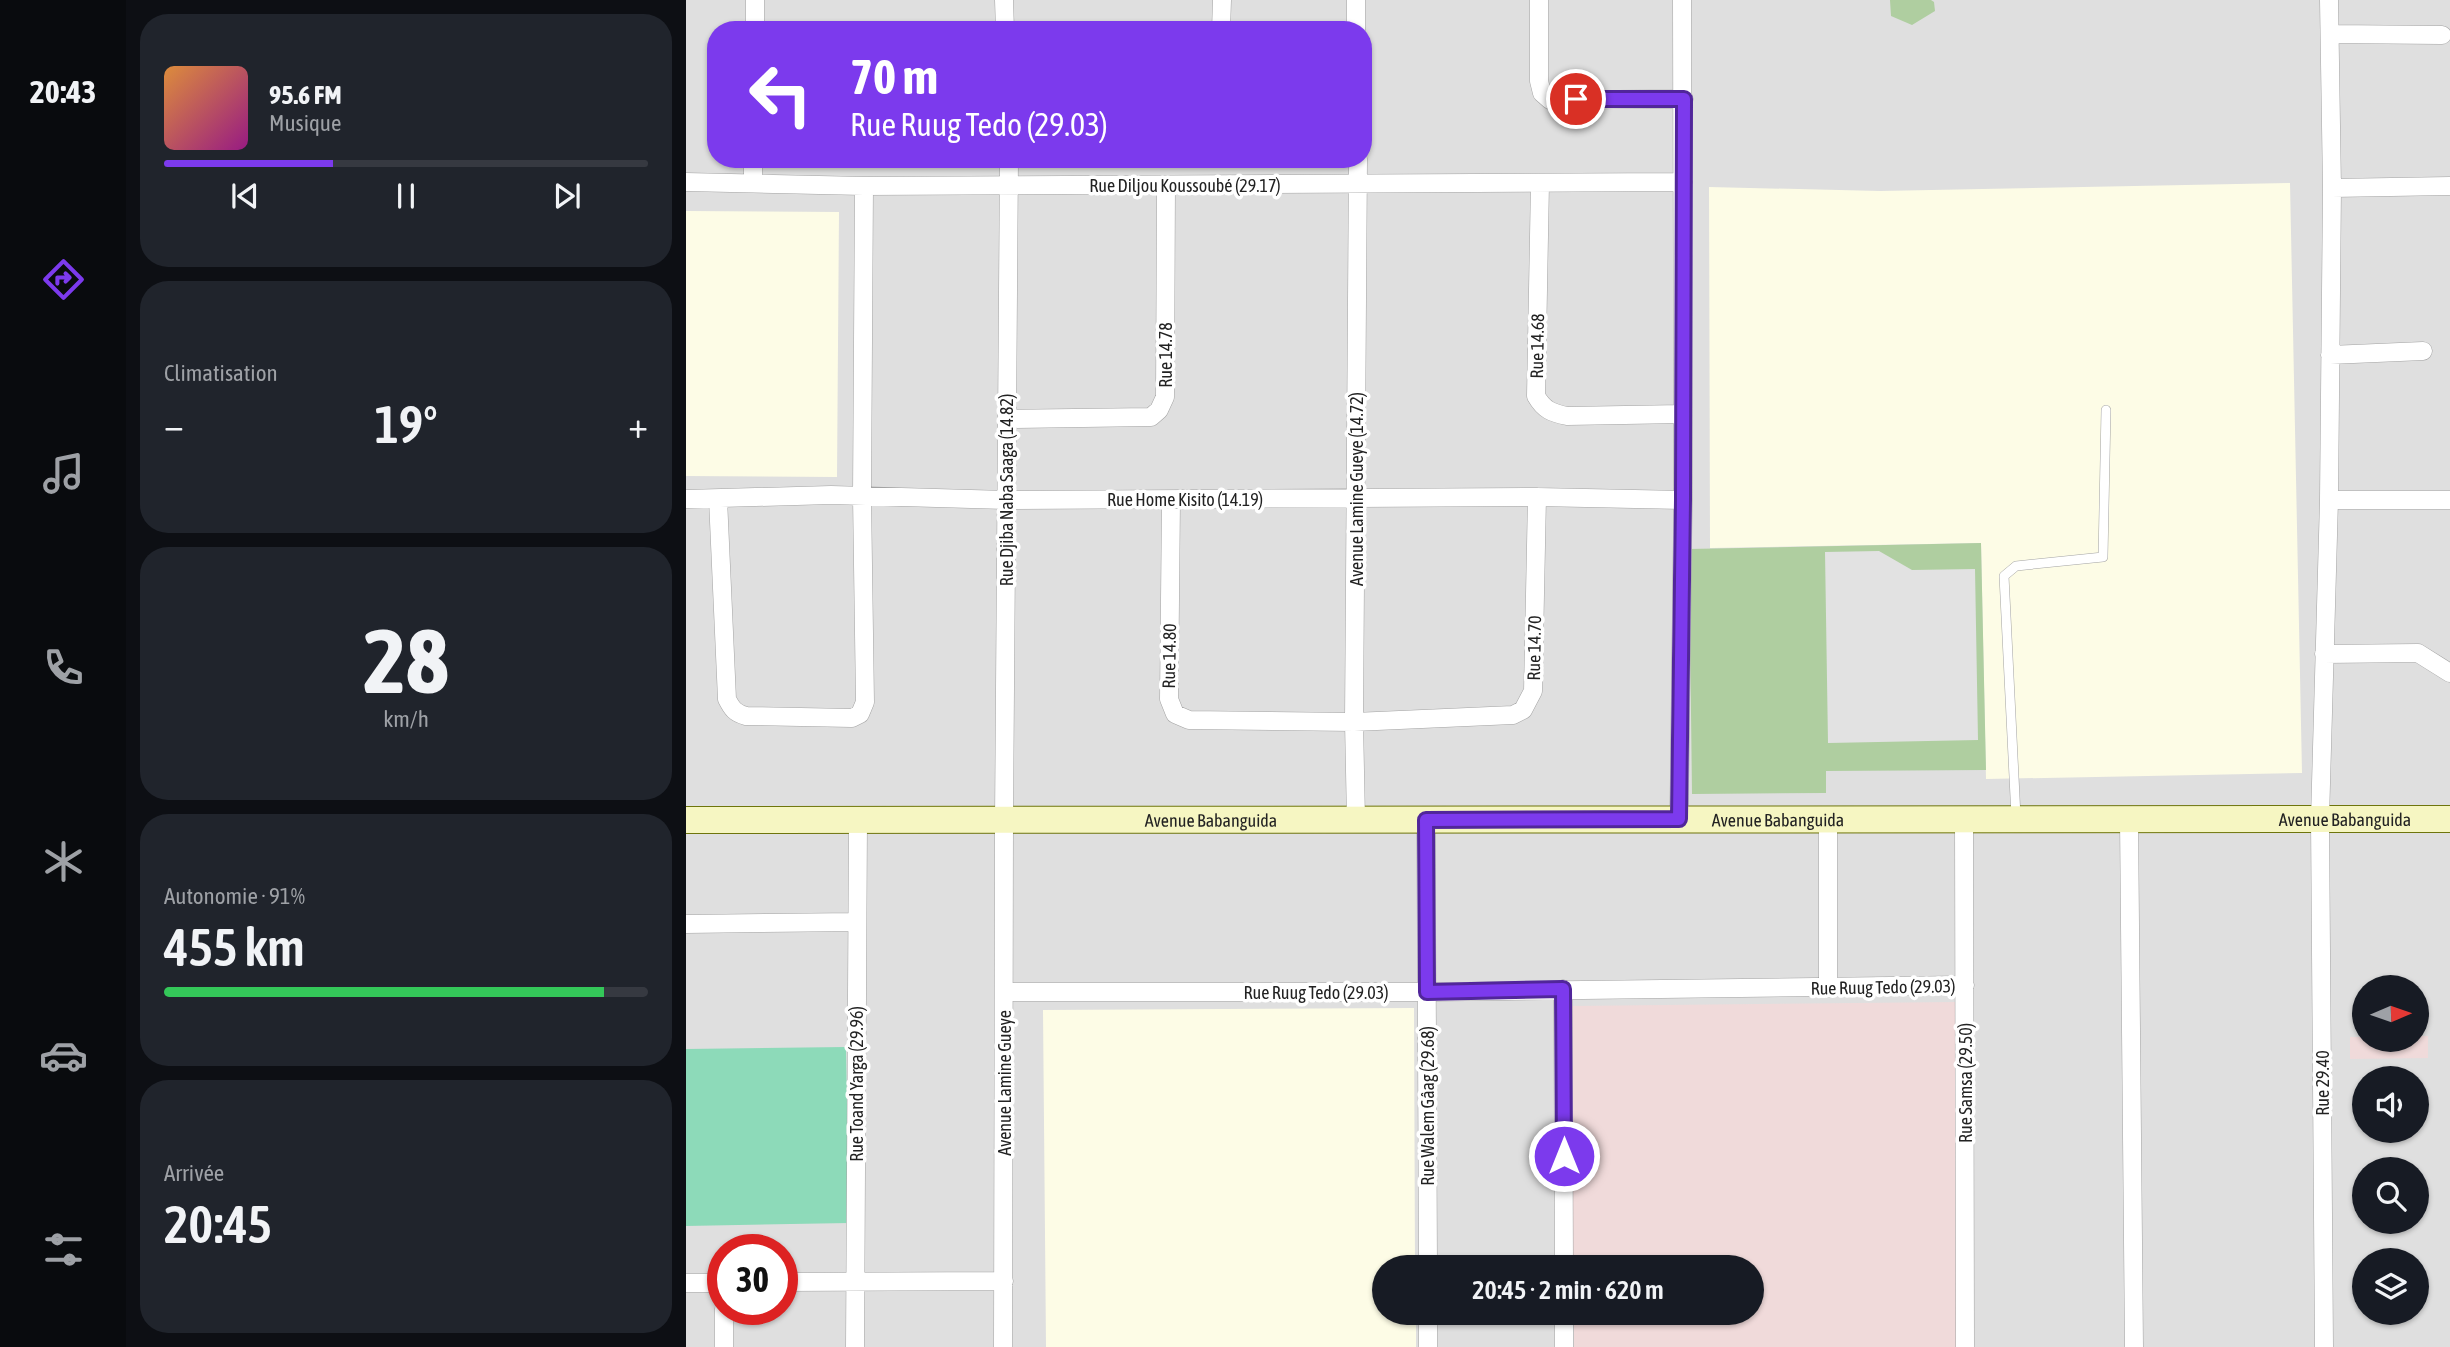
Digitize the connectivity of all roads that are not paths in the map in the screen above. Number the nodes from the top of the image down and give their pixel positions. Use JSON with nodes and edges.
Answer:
{"nodes":[{"id":1,"x":755,"y":0,"type":"edge"},
{"id":2,"x":1004,"y":0,"type":"edge"},
{"id":3,"x":1222,"y":0,"type":"edge"},
{"id":4,"x":1356,"y":0,"type":"edge"},
{"id":5,"x":1539,"y":0,"type":"edge"},
{"id":6,"x":1682,"y":0,"type":"edge"},
{"id":7,"x":2329,"y":0,"type":"edge"},
{"id":8,"x":755,"y":21,"type":"edge"},
{"id":9,"x":1005,"y":21,"type":"edge"},
{"id":10,"x":1221,"y":21,"type":"edge"},
{"id":11,"x":1356,"y":21,"type":"edge"},
{"id":12,"x":2330,"y":34,"type":"junction"},
{"id":13,"x":2442,"y":35,"type":"dead end"},
{"id":14,"x":1684,"y":99,"type":"junction"},
{"id":15,"x":753,"y":168,"type":"edge"},
{"id":16,"x":1009,"y":168,"type":"edge"},
{"id":17,"x":1358,"y":168,"type":"edge"},
{"id":18,"x":686,"y":182,"type":"edge"},
{"id":19,"x":753,"y":182,"type":"junction"},
{"id":20,"x":1683,"y":182,"type":"junction"},
{"id":21,"x":1359,"y":183,"type":"junction"},
{"id":22,"x":1540,"y":183,"type":"junction"},
{"id":23,"x":1166,"y":185,"type":"junction"},
{"id":24,"x":864,"y":186,"type":"junction"},
{"id":25,"x":1010,"y":186,"type":"junction"},
{"id":26,"x":2450,"y":186,"type":"edge"},
{"id":27,"x":2332,"y":188,"type":"junction"},
{"id":28,"x":2423,"y":351,"type":"dead end"},
{"id":29,"x":2330,"y":355,"type":"junction"},
{"id":30,"x":2106,"y":410,"type":"dead end"},
{"id":31,"x":1682,"y":415,"type":"junction"},
{"id":32,"x":1007,"y":419,"type":"junction"},
{"id":33,"x":862,"y":496,"type":"junction"},
{"id":34,"x":1355,"y":497,"type":"junction"},
{"id":35,"x":1537,"y":497,"type":"junction"},
{"id":36,"x":686,"y":499,"type":"edge"},
{"id":37,"x":718,"y":499,"type":"junction"},
{"id":38,"x":1006,"y":500,"type":"junction"},
{"id":39,"x":1171,"y":500,"type":"junction"},
{"id":40,"x":1683,"y":500,"type":"junction"},
{"id":41,"x":2329,"y":500,"type":"junction"},
{"id":42,"x":2450,"y":500,"type":"edge"},
{"id":43,"x":2323,"y":654,"type":"junction"},
{"id":44,"x":2450,"y":673,"type":"edge"},
{"id":45,"x":1354,"y":722,"type":"junction"},
{"id":46,"x":1679,"y":819,"type":"junction"},
{"id":47,"x":1828,"y":819,"type":"junction"},
{"id":48,"x":1964,"y":819,"type":"junction"},
{"id":49,"x":2016,"y":819,"type":"junction"},
{"id":50,"x":2129,"y":819,"type":"junction"},
{"id":51,"x":2320,"y":819,"type":"junction"},
{"id":52,"x":2450,"y":819,"type":"edge"},
{"id":53,"x":686,"y":820,"type":"edge"},
{"id":54,"x":858,"y":820,"type":"junction"},
{"id":55,"x":1004,"y":820,"type":"junction"},
{"id":56,"x":1356,"y":820,"type":"junction"},
{"id":57,"x":1426,"y":820,"type":"junction"},
{"id":58,"x":857,"y":922,"type":"junction"},
{"id":59,"x":686,"y":924,"type":"edge"},
{"id":60,"x":1965,"y":985,"type":"junction"},
{"id":61,"x":1828,"y":988,"type":"junction"},
{"id":62,"x":1563,"y":989,"type":"junction"},
{"id":63,"x":1004,"y":992,"type":"junction"},
{"id":64,"x":1427,"y":992,"type":"junction"},
{"id":65,"x":1428,"y":1255,"type":"edge"},
{"id":66,"x":1564,"y":1255,"type":"edge"},
{"id":67,"x":855,"y":1280,"type":"junction"},
{"id":68,"x":1003,"y":1281,"type":"junction"},
{"id":69,"x":798,"y":1282,"type":"edge"},
{"id":70,"x":686,"y":1283,"type":"edge"},
{"id":71,"x":707,"y":1283,"type":"edge"},
{"id":72,"x":724,"y":1325,"type":"edge"},
{"id":73,"x":1428,"y":1325,"type":"edge"},
{"id":74,"x":1564,"y":1325,"type":"edge"},
{"id":75,"x":724,"y":1347,"type":"edge"},
{"id":76,"x":855,"y":1347,"type":"edge"},
{"id":77,"x":1003,"y":1347,"type":"edge"},
{"id":78,"x":1428,"y":1347,"type":"edge"},
{"id":79,"x":1564,"y":1347,"type":"edge"},
{"id":80,"x":1965,"y":1347,"type":"edge"},
{"id":81,"x":2134,"y":1347,"type":"edge"},
{"id":82,"x":2324,"y":1347,"type":"edge"}],
"edges":[{"from":1,"to":8,"type":"street"},
{"from":2,"to":9,"type":"street"},
{"from":3,"to":10,"type":"street"},
{"from":4,"to":11,"type":"street"},
{"from":5,"to":14,"type":"street"},
{"from":6,"to":14,"type":"street"},
{"from":7,"to":12,"type":"street","name":"Rue 29.40"},
{"from":12,"to":13,"type":"street"},
{"from":12,"to":27,"type":"street","name":"Rue 29.40"},
{"from":14,"to":20,"type":"street"},
{"from":15,"to":19,"type":"street"},
{"from":16,"to":25,"type":"street","name":"Rue Djiba Naba Saaga (14.82)"},
{"from":17,"to":21,"type":"street","name":"Avenue Lamine Gueye (14.72)"},
{"from":18,"to":19,"type":"street","name":"Rue Diljou Koussoubé (29.17)"},
{"from":19,"to":24,"type":"street","name":"Rue Diljou Koussoubé (29.17)"},
{"from":20,"to":22,"type":"street","name":"Rue Diljou Koussoubé (29.17)"},
{"from":20,"to":31,"type":"street"},
{"from":21,"to":22,"type":"street","name":"Rue Diljou Koussoubé (29.17)"},
{"from":21,"to":23,"type":"street","name":"Rue Diljou Koussoubé (29.17)"},
{"from":21,"to":34,"type":"street","name":"Avenue Lamine Gueye (14.72)"},
{"from":22,"to":31,"type":"street","name":"Rue 14.68"},
{"from":23,"to":25,"type":"street","name":"Rue Diljou Koussoubé (29.17)"},
{"from":23,"to":32,"type":"street","name":"Rue 14.78"},
{"from":24,"to":25,"type":"street","name":"Rue Diljou Koussoubé (29.17)"},
{"from":24,"to":33,"type":"street"},
{"from":25,"to":32,"type":"street","name":"Rue Djiba Naba Saaga (14.82)"},
{"from":26,"to":27,"type":"street"},
{"from":27,"to":29,"type":"street","name":"Rue 29.40"},
{"from":28,"to":29,"type":"street"},
{"from":29,"to":41,"type":"street","name":"Rue 29.40"},
{"from":30,"to":49,"type":"lane"},
{"from":31,"to":40,"type":"street"},
{"from":32,"to":38,"type":"street","name":"Rue Djiba Naba Saaga (14.82)"},
{"from":33,"to":37,"type":"street","name":"Rue Home Kisito (14.19)"},
{"from":33,"to":37,"type":"street"},
{"from":33,"to":38,"type":"street","name":"Rue Home Kisito (14.19)"},
{"from":34,"to":35,"type":"street","name":"Rue Home Kisito (14.19)"},
{"from":34,"to":39,"type":"street","name":"Rue Home Kisito (14.19)"},
{"from":34,"to":45,"type":"street","name":"Avenue Lamine Gueye (14.72)"},
{"from":35,"to":40,"type":"street","name":"Rue Home Kisito (14.19)"},
{"from":35,"to":45,"type":"street","name":"Rue 14.70"},
{"from":36,"to":37,"type":"street","name":"Rue Home Kisito (14.19)"},
{"from":38,"to":39,"type":"street","name":"Rue Home Kisito (14.19)"},
{"from":38,"to":55,"type":"street","name":"Rue Djiba Naba Saaga (14.82)"},
{"from":39,"to":45,"type":"street","name":"Rue 14.80"},
{"from":40,"to":46,"type":"street"},
{"from":41,"to":42,"type":"street"},
{"from":41,"to":43,"type":"street","name":"Rue 29.40"},
{"from":43,"to":44,"type":"street"},
{"from":43,"to":51,"type":"street","name":"Rue 29.40"},
{"from":45,"to":56,"type":"street","name":"Avenue Lamine Gueye (14.72)"},
{"from":46,"to":47,"type":"street","name":"Avenue Babanguida"},
{"from":46,"to":57,"type":"street","name":"Avenue Babanguida"},
{"from":47,"to":48,"type":"street","name":"Avenue Babanguida"},
{"from":47,"to":61,"type":"street"},
{"from":48,"to":49,"type":"street","name":"Avenue Babanguida"},
{"from":48,"to":60,"type":"street","name":"Rue Samsa (29.50)"},
{"from":49,"to":50,"type":"street","name":"Avenue Babanguida"},
{"from":50,"to":51,"type":"street","name":"Avenue Babanguida"},
{"from":50,"to":81,"type":"street"},
{"from":51,"to":52,"type":"street","name":"Avenue Babanguida"},
{"from":51,"to":82,"type":"street","name":"Rue 29.40"},
{"from":53,"to":54,"type":"street","name":"Avenue Babanguida"},
{"from":54,"to":55,"type":"street","name":"Avenue Babanguida"},
{"from":54,"to":58,"type":"street","name":"Rue Toand Yarga (29.96)"},
{"from":55,"to":56,"type":"street","name":"Avenue Babanguida"},
{"from":55,"to":63,"type":"street","name":"Avenue Lamine Gueye"},
{"from":56,"to":57,"type":"street","name":"Avenue Babanguida"},
{"from":57,"to":64,"type":"street","name":"Rue Walem Gâag (29.68)"},
{"from":58,"to":59,"type":"street"},
{"from":58,"to":67,"type":"street","name":"Rue Toand Yarga (29.96)"},
{"from":60,"to":61,"type":"street","name":"Rue Ruug Tedo (29.03)"},
{"from":60,"to":80,"type":"street","name":"Rue Samsa (29.50)"},
{"from":61,"to":62,"type":"street","name":"Rue Ruug Tedo (29.03)"},
{"from":62,"to":64,"type":"street","name":"Rue Ruug Tedo (29.03)"},
{"from":62,"to":66,"type":"street"},
{"from":63,"to":64,"type":"street","name":"Rue Ruug Tedo (29.03)"},
{"from":63,"to":68,"type":"street","name":"Avenue Lamine Gueye"},
{"from":64,"to":65,"type":"street","name":"Rue Walem Gâag (29.68)"},
{"from":67,"to":68,"type":"street"},
{"from":67,"to":69,"type":"street"},
{"from":67,"to":76,"type":"street","name":"Rue Toand Yarga (29.96)"},
{"from":68,"to":77,"type":"street","name":"Avenue Lamine Gueye"},
{"from":70,"to":71,"type":"street"},
{"from":72,"to":75,"type":"street"},
{"from":73,"to":78,"type":"street"},
{"from":74,"to":79,"type":"street"}]}
